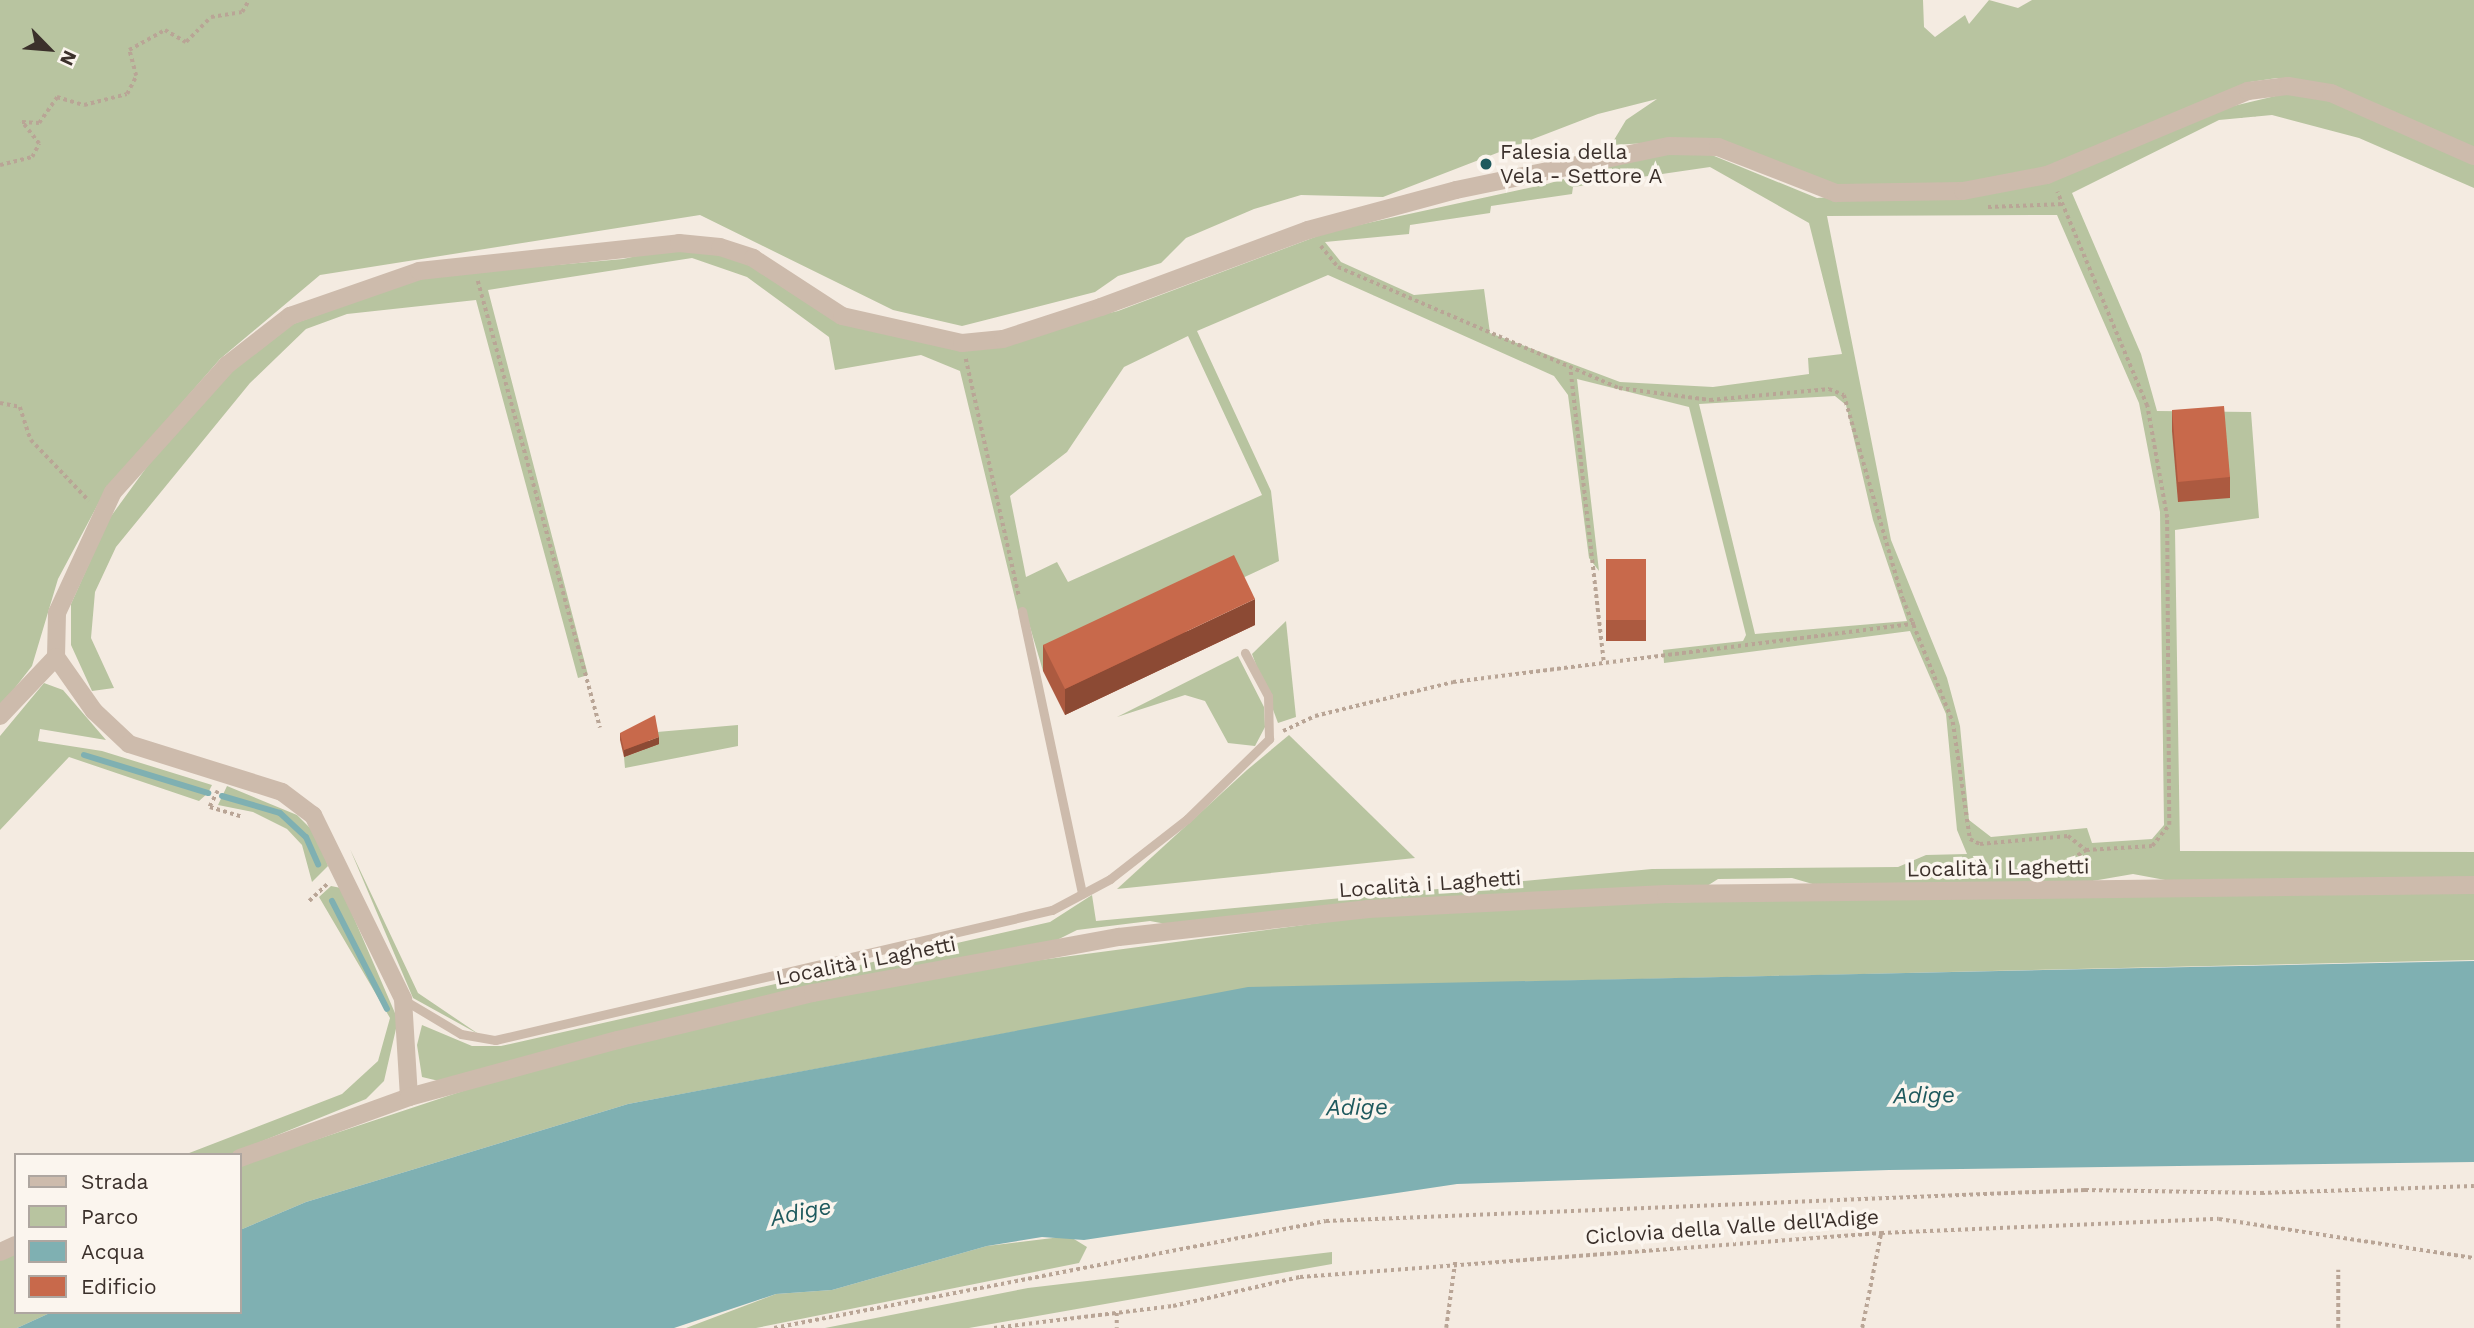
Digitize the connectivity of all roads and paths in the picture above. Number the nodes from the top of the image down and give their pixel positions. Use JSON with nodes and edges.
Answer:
{"nodes":[{"id":1,"x":249,"y":0,"type":"edge"},
{"id":2,"x":2474,"y":156,"type":"edge"},
{"id":3,"x":0,"y":165,"type":"edge"},
{"id":4,"x":2047,"y":175,"type":"junction"},
{"id":5,"x":1308,"y":230,"type":"junction"},
{"id":6,"x":474,"y":264,"type":"junction"},
{"id":7,"x":962,"y":343,"type":"junction"},
{"id":8,"x":1571,"y":372,"type":"junction"},
{"id":9,"x":0,"y":403,"type":"edge"},
{"id":10,"x":98,"y":519,"type":"junction"},
{"id":11,"x":1022,"y":611,"type":"joint"},
{"id":12,"x":1916,"y":624,"type":"junction"},
{"id":13,"x":1245,"y":653,"type":"dead end"},
{"id":14,"x":56,"y":657,"type":"junction"},
{"id":15,"x":1604,"y":663,"type":"junction"},
{"id":16,"x":0,"y":716,"type":"edge"},
{"id":17,"x":600,"y":728,"type":"dead end"},
{"id":18,"x":1269,"y":739,"type":"junction"},
{"id":19,"x":225,"y":776,"type":"junction"},
{"id":20,"x":242,"y":817,"type":"dead end"},
{"id":21,"x":2086,"y":850,"type":"junction"},
{"id":22,"x":2047,"y":871,"type":"dead end"},
{"id":23,"x":2474,"y":885,"type":"edge"},
{"id":24,"x":1082,"y":894,"type":"junction"},
{"id":25,"x":402,"y":999,"type":"junction"},
{"id":26,"x":409,"y":1097,"type":"junction"},
{"id":27,"x":242,"y":1157,"type":"edge"},
{"id":28,"x":2474,"y":1186,"type":"edge"},
{"id":29,"x":1881,"y":1233,"type":"junction"},
{"id":30,"x":2474,"y":1258,"type":"edge"},
{"id":31,"x":1455,"y":1261,"type":"junction"},
{"id":32,"x":2338,"y":1270,"type":"dead end"},
{"id":33,"x":1117,"y":1313,"type":"junction"},
{"id":34,"x":774,"y":1328,"type":"edge"},
{"id":35,"x":994,"y":1328,"type":"edge"},
{"id":36,"x":1117,"y":1328,"type":"edge"},
{"id":37,"x":1446,"y":1328,"type":"edge"},
{"id":38,"x":1862,"y":1328,"type":"edge"},
{"id":39,"x":2338,"y":1328,"type":"edge"}],
"edges":[{"from":1,"to":3,"type":"path"},
{"from":2,"to":4,"type":"street"},
{"from":4,"to":5,"type":"street"},
{"from":4,"to":21,"type":"path"},
{"from":5,"to":7,"type":"street"},
{"from":5,"to":8,"type":"path"},
{"from":6,"to":7,"type":"street"},
{"from":6,"to":10,"type":"street"},
{"from":6,"to":17,"type":"path"},
{"from":7,"to":11,"type":"path"},
{"from":8,"to":12,"type":"path"},
{"from":8,"to":15,"type":"path"},
{"from":9,"to":10,"type":"path"},
{"from":10,"to":14,"type":"street"},
{"from":11,"to":24,"type":"lane"},
{"from":12,"to":15,"type":"path"},
{"from":12,"to":21,"type":"path"},
{"from":13,"to":18,"type":"lane"},
{"from":14,"to":16,"type":"street"},
{"from":14,"to":19,"type":"street"},
{"from":15,"to":18,"type":"path"},
{"from":18,"to":24,"type":"lane"},
{"from":19,"to":20,"type":"path"},
{"from":19,"to":25,"type":"street"},
{"from":21,"to":22,"type":"path"},
{"from":23,"to":26,"type":"street","name":"Località i Laghetti"},
{"from":24,"to":25,"type":"lane"},
{"from":25,"to":26,"type":"street"},
{"from":26,"to":27,"type":"street"},
{"from":28,"to":34,"type":"path"},
{"from":29,"to":30,"type":"path","name":"Ciclovia della Valle dell'Adige"},
{"from":29,"to":31,"type":"path","name":"Ciclovia della Valle dell'Adige"},
{"from":29,"to":38,"type":"path"},
{"from":31,"to":33,"type":"path","name":"Ciclovia della Valle dell'Adige"},
{"from":31,"to":37,"type":"path"},
{"from":32,"to":39,"type":"path"},
{"from":33,"to":35,"type":"path","name":"Ciclovia della Valle dell'Adige"},
{"from":33,"to":36,"type":"path"}]}
